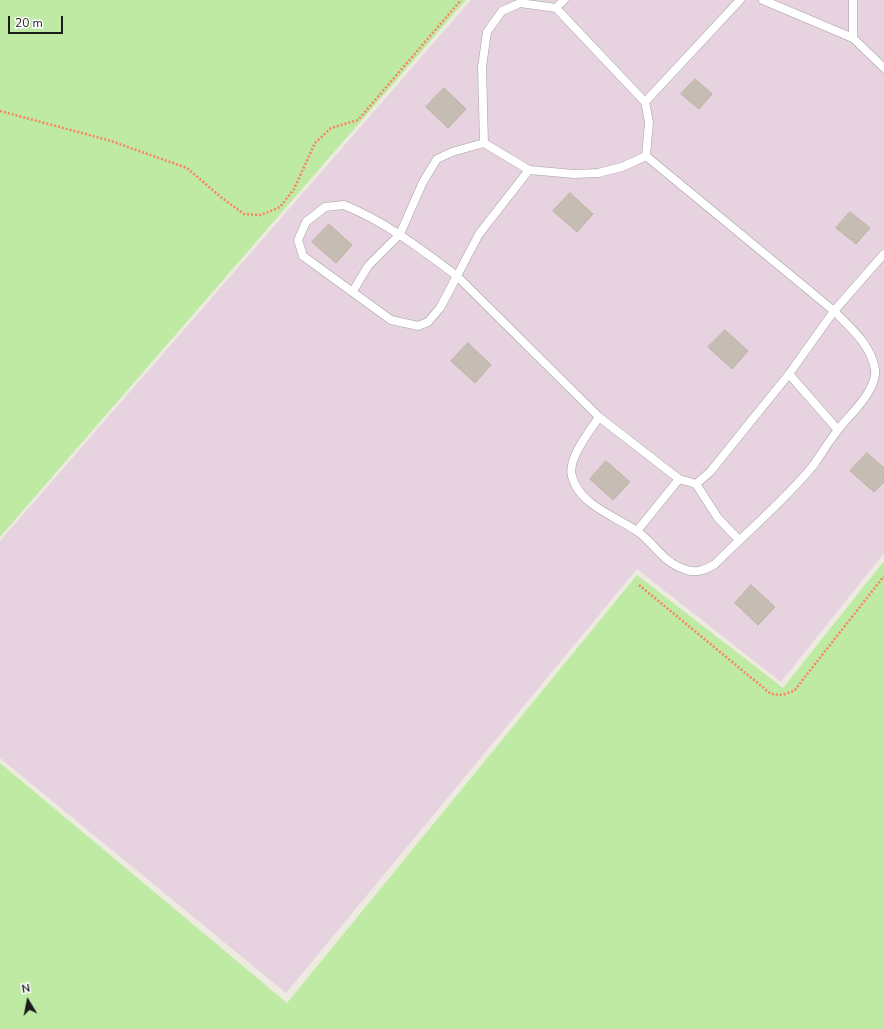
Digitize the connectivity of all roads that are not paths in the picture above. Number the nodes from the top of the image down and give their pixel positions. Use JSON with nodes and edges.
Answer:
{"nodes":[{"id":1,"x":564,"y":0,"type":"edge"},
{"id":2,"x":740,"y":0,"type":"edge"},
{"id":3,"x":763,"y":0,"type":"edge"},
{"id":4,"x":853,"y":0,"type":"edge"},
{"id":5,"x":556,"y":8,"type":"junction"},
{"id":6,"x":853,"y":38,"type":"junction"},
{"id":7,"x":884,"y":68,"type":"edge"},
{"id":8,"x":645,"y":102,"type":"junction"},
{"id":9,"x":484,"y":144,"type":"junction"},
{"id":10,"x":646,"y":156,"type":"junction"},
{"id":11,"x":529,"y":170,"type":"junction"},
{"id":12,"x":400,"y":234,"type":"junction"},
{"id":13,"x":884,"y":254,"type":"edge"},
{"id":14,"x":456,"y":276,"type":"junction"},
{"id":15,"x":353,"y":291,"type":"junction"},
{"id":16,"x":834,"y":311,"type":"junction"},
{"id":17,"x":789,"y":374,"type":"junction"},
{"id":18,"x":599,"y":417,"type":"junction"},
{"id":19,"x":838,"y":430,"type":"junction"},
{"id":20,"x":679,"y":479,"type":"junction"},
{"id":21,"x":696,"y":484,"type":"junction"},
{"id":22,"x":637,"y":531,"type":"junction"},
{"id":23,"x":739,"y":540,"type":"junction"}],
"edges":[{"from":1,"to":5,"type":"lane"},
{"from":2,"to":8,"type":"lane"},
{"from":3,"to":6,"type":"lane"},
{"from":4,"to":6,"type":"lane"},
{"from":5,"to":8,"type":"lane"},
{"from":5,"to":9,"type":"lane"},
{"from":6,"to":7,"type":"lane"},
{"from":8,"to":10,"type":"lane"},
{"from":9,"to":11,"type":"lane"},
{"from":9,"to":12,"type":"lane"},
{"from":10,"to":11,"type":"lane"},
{"from":10,"to":16,"type":"lane"},
{"from":11,"to":14,"type":"lane"},
{"from":12,"to":14,"type":"lane"},
{"from":12,"to":15,"type":"lane"},
{"from":12,"to":15,"type":"lane"},
{"from":13,"to":16,"type":"lane"},
{"from":14,"to":15,"type":"lane"},
{"from":14,"to":18,"type":"lane"},
{"from":16,"to":17,"type":"lane"},
{"from":16,"to":19,"type":"lane"},
{"from":17,"to":19,"type":"lane"},
{"from":17,"to":21,"type":"lane"},
{"from":18,"to":20,"type":"lane"},
{"from":18,"to":22,"type":"lane"},
{"from":19,"to":23,"type":"lane"},
{"from":20,"to":21,"type":"lane"},
{"from":20,"to":22,"type":"lane"},
{"from":21,"to":23,"type":"lane"},
{"from":22,"to":23,"type":"lane"}]}
